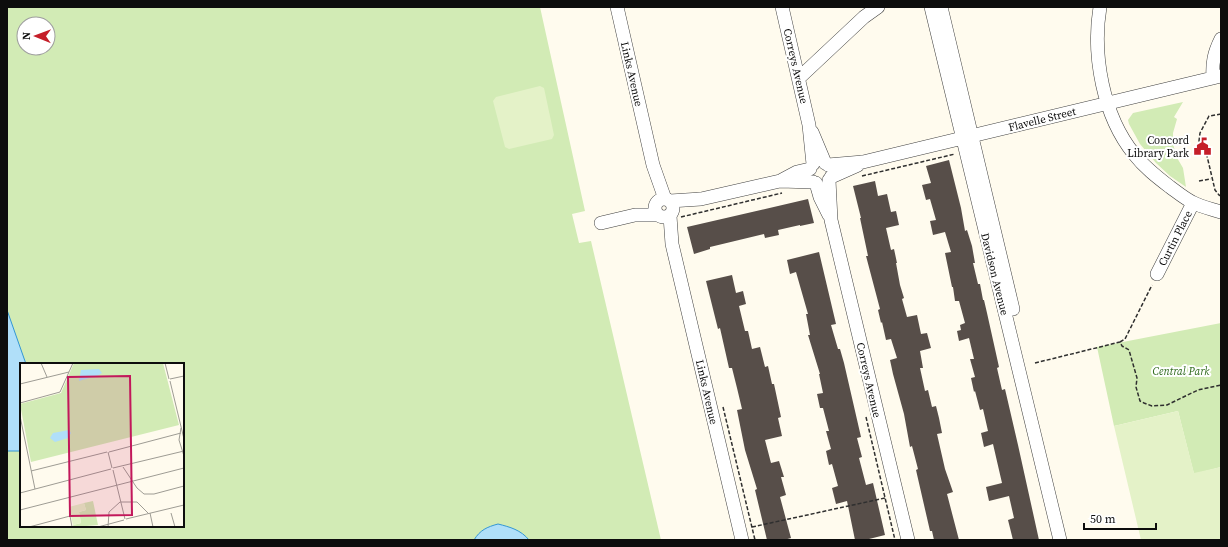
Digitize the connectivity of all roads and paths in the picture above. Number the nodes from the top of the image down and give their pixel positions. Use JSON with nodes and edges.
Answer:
{"nodes":[{"id":1,"x":617,"y":7,"type":"edge"},
{"id":2,"x":782,"y":7,"type":"edge"},
{"id":3,"x":878,"y":7,"type":"edge"},
{"id":4,"x":931,"y":7,"type":"edge"},
{"id":5,"x":941,"y":7,"type":"edge"},
{"id":6,"x":1100,"y":7,"type":"edge"},
{"id":7,"x":1221,"y":40,"type":"edge"},
{"id":8,"x":1217,"y":77,"type":"edge"},
{"id":9,"x":799,"y":78,"type":"junction"},
{"id":10,"x":1107,"y":104,"type":"junction"},
{"id":11,"x":1221,"y":114,"type":"edge"},
{"id":12,"x":967,"y":137,"type":"junction"},
{"id":13,"x":959,"y":153,"type":"dead end"},
{"id":14,"x":821,"y":173,"type":"junction"},
{"id":15,"x":861,"y":177,"type":"dead end"},
{"id":16,"x":1212,"y":179,"type":"junction"},
{"id":17,"x":1199,"y":181,"type":"dead end"},
{"id":18,"x":783,"y":187,"type":"junction"},
{"id":19,"x":1221,"y":196,"type":"edge"},
{"id":20,"x":1193,"y":203,"type":"junction"},
{"id":21,"x":665,"y":209,"type":"junction"},
{"id":22,"x":1221,"y":212,"type":"edge"},
{"id":23,"x":601,"y":223,"type":"dead end"},
{"id":24,"x":1157,"y":274,"type":"joint"},
{"id":25,"x":1120,"y":342,"type":"junction"},
{"id":26,"x":1035,"y":363,"type":"dead end"},
{"id":27,"x":1221,"y":385,"type":"edge"},
{"id":28,"x":722,"y":403,"type":"dead end"},
{"id":29,"x":885,"y":498,"type":"dead end"},
{"id":30,"x":752,"y":527,"type":"junction"},
{"id":31,"x":742,"y":540,"type":"edge"},
{"id":32,"x":755,"y":540,"type":"edge"},
{"id":33,"x":908,"y":540,"type":"edge"},
{"id":34,"x":1060,"y":540,"type":"edge"},
{"id":35,"x":1068,"y":540,"type":"edge"}],
"edges":[{"from":1,"to":21,"type":"street","name":"Links Avenue"},
{"from":2,"to":9,"type":"street","name":"Correys Avenue"},
{"from":3,"to":9,"type":"street"},
{"from":4,"to":12,"type":"street","name":"Davidson Avenue"},
{"from":5,"to":12,"type":"street","name":"Davidson Avenue"},
{"from":6,"to":10,"type":"street"},
{"from":7,"to":8,"type":"street"},
{"from":8,"to":10,"type":"street","name":"Flavelle Street"},
{"from":9,"to":14,"type":"street","name":"Correys Avenue"},
{"from":10,"to":12,"type":"street","name":"Flavelle Street"},
{"from":10,"to":20,"type":"street"},
{"from":11,"to":16,"type":"path"},
{"from":12,"to":14,"type":"street","name":"Flavelle Street"},
{"from":12,"to":34,"type":"street","name":"Davidson Avenue"},
{"from":12,"to":35,"type":"street","name":"Davidson Avenue"},
{"from":13,"to":15,"type":"path"},
{"from":14,"to":18,"type":"street","name":"Flavelle Street"},
{"from":14,"to":33,"type":"street","name":"Correys Avenue"},
{"from":16,"to":17,"type":"path"},
{"from":16,"to":19,"type":"path"},
{"from":18,"to":21,"type":"path"},
{"from":18,"to":21,"type":"street","name":"Flavelle Street"},
{"from":20,"to":22,"type":"street"},
{"from":20,"to":24,"type":"street","name":"Curtin Place"},
{"from":21,"to":23,"type":"street","name":"Flavelle Street"},
{"from":21,"to":31,"type":"street","name":"Links Avenue"},
{"from":24,"to":25,"type":"path"},
{"from":25,"to":26,"type":"path"},
{"from":25,"to":27,"type":"path"},
{"from":28,"to":30,"type":"path"},
{"from":29,"to":30,"type":"path"},
{"from":30,"to":32,"type":"path"}]}
